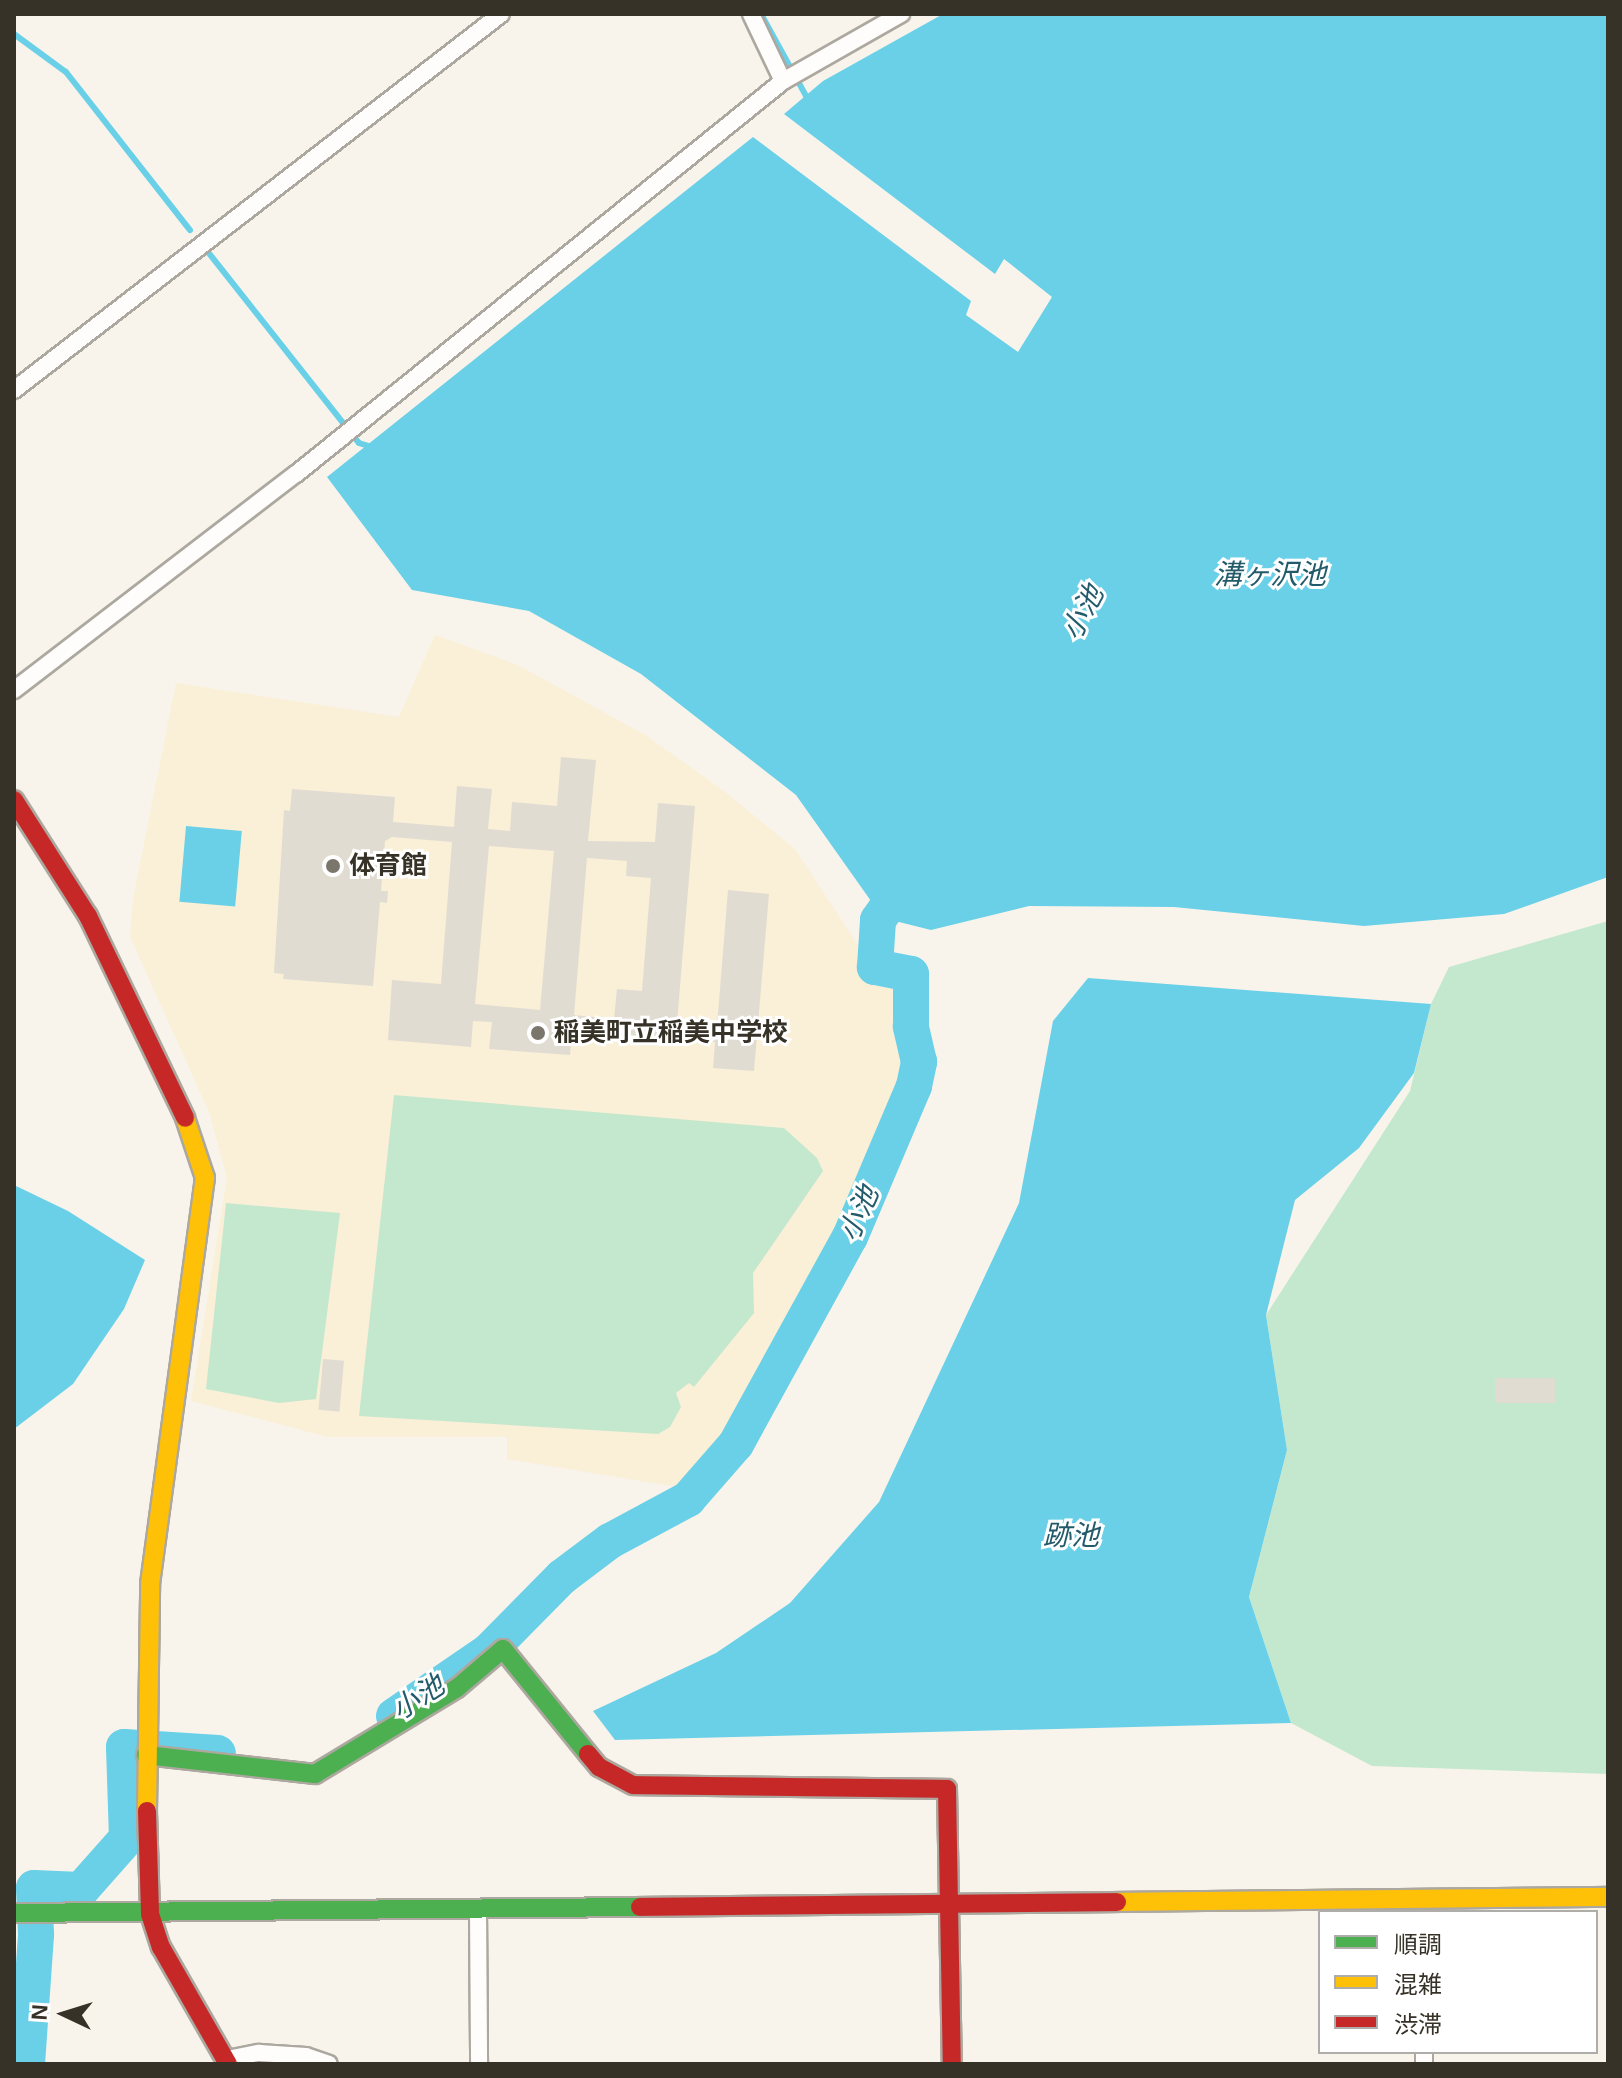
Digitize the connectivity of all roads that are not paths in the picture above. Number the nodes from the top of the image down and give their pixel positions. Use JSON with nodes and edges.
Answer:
{"nodes":[{"id":1,"x":751,"y":14,"type":"edge"},
{"id":2,"x":901,"y":14,"type":"edge"},
{"id":3,"x":499,"y":15,"type":"edge"},
{"id":4,"x":783,"y":81,"type":"junction"},
{"id":5,"x":14,"y":390,"type":"edge"},
{"id":6,"x":14,"y":690,"type":"edge"},
{"id":7,"x":14,"y":800,"type":"edge"},
{"id":8,"x":146,"y":1755,"type":"junction"},
{"id":9,"x":1608,"y":1897,"type":"edge"},
{"id":10,"x":950,"y":1905,"type":"junction"},
{"id":11,"x":1422,"y":1905,"type":"edge"},
{"id":12,"x":478,"y":1909,"type":"junction"},
{"id":13,"x":14,"y":1913,"type":"edge"},
{"id":14,"x":150,"y":1914,"type":"junction"},
{"id":15,"x":228,"y":2061,"type":"edge"},
{"id":16,"x":329,"y":2064,"type":"edge"},
{"id":17,"x":479,"y":2064,"type":"edge"},
{"id":18,"x":952,"y":2064,"type":"edge"}],
"edges":[{"from":1,"to":4,"type":"street"},
{"from":2,"to":4,"type":"street"},
{"from":3,"to":5,"type":"street"},
{"from":4,"to":6,"type":"street"},
{"from":7,"to":8,"type":"street"},
{"from":8,"to":10,"type":"street"},
{"from":8,"to":14,"type":"street"},
{"from":9,"to":11,"type":"street"},
{"from":10,"to":11,"type":"street"},
{"from":10,"to":12,"type":"street"},
{"from":10,"to":18,"type":"street"},
{"from":12,"to":14,"type":"street"},
{"from":12,"to":17,"type":"street"},
{"from":13,"to":14,"type":"street"},
{"from":14,"to":15,"type":"street"},
{"from":15,"to":16,"type":"street"}]}
